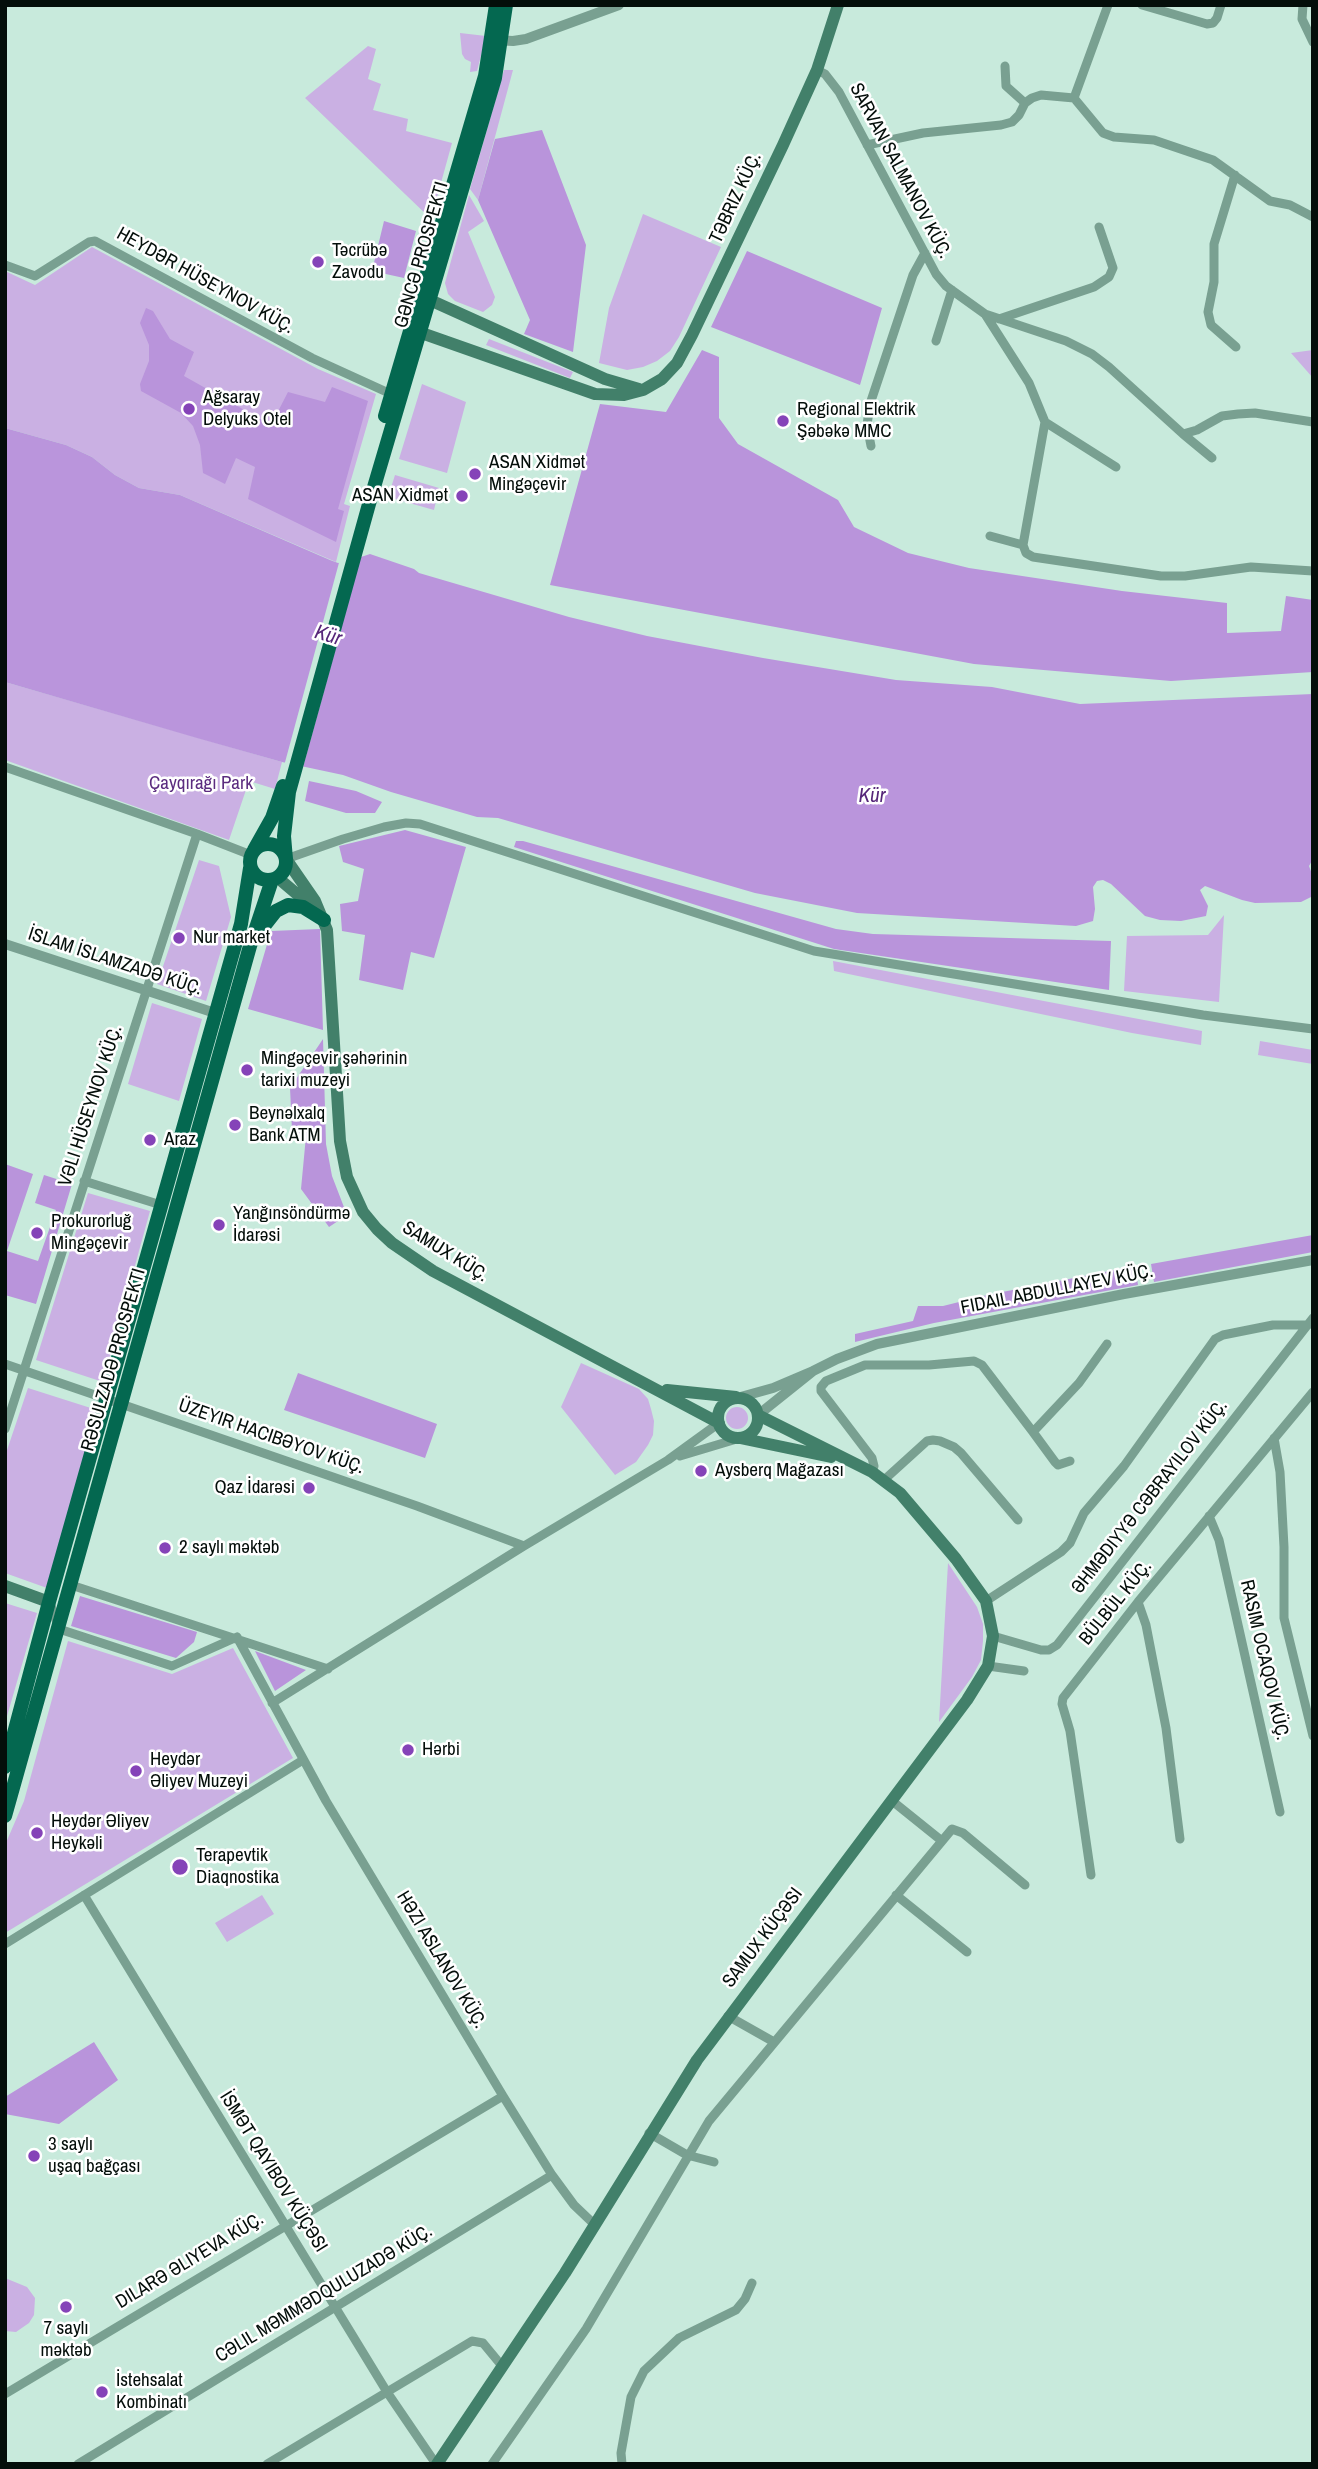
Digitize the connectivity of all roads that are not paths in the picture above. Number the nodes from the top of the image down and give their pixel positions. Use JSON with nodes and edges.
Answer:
{"nodes":[{"id":1,"x":496,"y":5,"type":"edge"},
{"id":2,"x":506,"y":5,"type":"edge"},
{"id":3,"x":620,"y":5,"type":"edge"},
{"id":4,"x":838,"y":5,"type":"edge"},
{"id":5,"x":1108,"y":5,"type":"edge"},
{"id":6,"x":1142,"y":5,"type":"edge"},
{"id":7,"x":1221,"y":5,"type":"edge"},
{"id":8,"x":1304,"y":5,"type":"edge"},
{"id":9,"x":496,"y":40,"type":"junction"},
{"id":10,"x":1313,"y":41,"type":"edge"},
{"id":11,"x":1005,"y":66,"type":"dead end"},
{"id":12,"x":817,"y":70,"type":"junction"},
{"id":13,"x":1074,"y":97,"type":"junction"},
{"id":14,"x":1025,"y":103,"type":"junction"},
{"id":15,"x":866,"y":145,"type":"junction"},
{"id":16,"x":1235,"y":175,"type":"junction"},
{"id":17,"x":1313,"y":217,"type":"edge"},
{"id":18,"x":1099,"y":227,"type":"dead end"},
{"id":19,"x":925,"y":253,"type":"junction"},
{"id":20,"x":5,"y":265,"type":"edge"},
{"id":21,"x":952,"y":290,"type":"junction"},
{"id":22,"x":425,"y":298,"type":"junction"},
{"id":23,"x":985,"y":314,"type":"junction"},
{"id":24,"x":999,"y":319,"type":"junction"},
{"id":25,"x":415,"y":330,"type":"junction"},
{"id":26,"x":936,"y":341,"type":"dead end"},
{"id":27,"x":1236,"y":347,"type":"dead end"},
{"id":28,"x":643,"y":390,"type":"junction"},
{"id":29,"x":391,"y":394,"type":"junction"},
{"id":30,"x":1045,"y":422,"type":"junction"},
{"id":31,"x":1313,"y":422,"type":"edge"},
{"id":32,"x":1183,"y":434,"type":"junction"},
{"id":33,"x":871,"y":446,"type":"dead end"},
{"id":34,"x":1212,"y":458,"type":"dead end"},
{"id":35,"x":1116,"y":467,"type":"dead end"},
{"id":36,"x":362,"y":513,"type":"junction"},
{"id":37,"x":990,"y":536,"type":"dead end"},
{"id":38,"x":1023,"y":545,"type":"junction"},
{"id":39,"x":1313,"y":571,"type":"edge"},
{"id":40,"x":5,"y":768,"type":"edge"},
{"id":41,"x":286,"y":791,"type":"junction"},
{"id":42,"x":197,"y":834,"type":"junction"},
{"id":43,"x":251,"y":858,"type":"junction"},
{"id":44,"x":286,"y":859,"type":"junction"},
{"id":45,"x":275,"y":879,"type":"junction"},
{"id":46,"x":324,"y":920,"type":"junction"},
{"id":47,"x":5,"y":944,"type":"edge"},
{"id":48,"x":250,"y":946,"type":"junction"},
{"id":49,"x":146,"y":991,"type":"junction"},
{"id":50,"x":215,"y":1013,"type":"junction"},
{"id":51,"x":1313,"y":1030,"type":"edge"},
{"id":52,"x":84,"y":1181,"type":"junction"},
{"id":53,"x":161,"y":1205,"type":"junction"},
{"id":54,"x":1313,"y":1260,"type":"edge"},
{"id":55,"x":1310,"y":1321,"type":"edge"},
{"id":56,"x":1107,"y":1344,"type":"dead end"},
{"id":57,"x":5,"y":1364,"type":"edge"},
{"id":58,"x":25,"y":1370,"type":"junction"},
{"id":59,"x":813,"y":1371,"type":"junction"},
{"id":60,"x":656,"y":1389,"type":"junction"},
{"id":61,"x":1313,"y":1392,"type":"edge"},
{"id":62,"x":737,"y":1398,"type":"junction"},
{"id":63,"x":106,"y":1399,"type":"junction"},
{"id":64,"x":121,"y":1404,"type":"junction"},
{"id":65,"x":758,"y":1415,"type":"junction"},
{"id":66,"x":719,"y":1423,"type":"junction"},
{"id":67,"x":5,"y":1429,"type":"edge"},
{"id":68,"x":1032,"y":1432,"type":"junction"},
{"id":69,"x":740,"y":1437,"type":"junction"},
{"id":70,"x":1275,"y":1438,"type":"junction"},
{"id":71,"x":668,"y":1461,"type":"junction"},
{"id":72,"x":849,"y":1461,"type":"junction"},
{"id":73,"x":1070,"y":1461,"type":"dead end"},
{"id":74,"x":872,"y":1472,"type":"junction"},
{"id":75,"x":884,"y":1480,"type":"junction"},
{"id":76,"x":1209,"y":1517,"type":"junction"},
{"id":77,"x":1018,"y":1520,"type":"dead end"},
{"id":78,"x":524,"y":1546,"type":"junction"},
{"id":79,"x":71,"y":1585,"type":"junction"},
{"id":80,"x":5,"y":1586,"type":"edge"},
{"id":81,"x":986,"y":1601,"type":"junction"},
{"id":82,"x":49,"y":1602,"type":"junction"},
{"id":83,"x":1138,"y":1602,"type":"junction"},
{"id":84,"x":59,"y":1629,"type":"junction"},
{"id":85,"x":993,"y":1636,"type":"junction"},
{"id":86,"x":237,"y":1637,"type":"junction"},
{"id":87,"x":988,"y":1665,"type":"junction"},
{"id":88,"x":328,"y":1668,"type":"junction"},
{"id":89,"x":1024,"y":1671,"type":"dead end"},
{"id":90,"x":272,"y":1703,"type":"junction"},
{"id":91,"x":1313,"y":1736,"type":"edge"},
{"id":92,"x":303,"y":1760,"type":"junction"},
{"id":93,"x":5,"y":1767,"type":"edge"},
{"id":94,"x":891,"y":1800,"type":"junction"},
{"id":95,"x":1280,"y":1812,"type":"dead end"},
{"id":96,"x":6,"y":1813,"type":"edge"},
{"id":97,"x":1180,"y":1839,"type":"dead end"},
{"id":98,"x":942,"y":1841,"type":"junction"},
{"id":99,"x":1091,"y":1875,"type":"dead end"},
{"id":100,"x":1025,"y":1885,"type":"dead end"},
{"id":101,"x":84,"y":1895,"type":"junction"},
{"id":102,"x":896,"y":1895,"type":"junction"},
{"id":103,"x":5,"y":1944,"type":"edge"},
{"id":104,"x":967,"y":1952,"type":"dead end"},
{"id":105,"x":728,"y":2016,"type":"junction"},
{"id":106,"x":774,"y":2042,"type":"junction"},
{"id":107,"x":503,"y":2096,"type":"junction"},
{"id":108,"x":649,"y":2133,"type":"junction"},
{"id":109,"x":687,"y":2155,"type":"junction"},
{"id":110,"x":714,"y":2162,"type":"dead end"},
{"id":111,"x":552,"y":2175,"type":"junction"},
{"id":112,"x":285,"y":2225,"type":"junction"},
{"id":113,"x":595,"y":2225,"type":"junction"},
{"id":114,"x":752,"y":2283,"type":"dead end"},
{"id":115,"x":336,"y":2308,"type":"junction"},
{"id":116,"x":502,"y":2367,"type":"junction"},
{"id":117,"x":387,"y":2392,"type":"junction"},
{"id":118,"x":5,"y":2394,"type":"edge"},
{"id":119,"x":78,"y":2464,"type":"edge"},
{"id":120,"x":267,"y":2464,"type":"edge"},
{"id":121,"x":436,"y":2464,"type":"edge"},
{"id":122,"x":492,"y":2464,"type":"edge"},
{"id":123,"x":622,"y":2464,"type":"edge"}],
"edges":[{"from":1,"to":9,"type":"main road","name":"GƏNCƏ PROSPEKTI"},
{"from":2,"to":9,"type":"main road","name":"GƏNCƏ PROSPEKTI"},
{"from":3,"to":9,"type":"street"},
{"from":4,"to":12,"type":"main road","name":"TƏBRIZ KÜÇ."},
{"from":5,"to":13,"type":"street"},
{"from":6,"to":7,"type":"street"},
{"from":8,"to":10,"type":"street"},
{"from":9,"to":22,"type":"main road","name":"GƏNCƏ PROSPEKTI"},
{"from":11,"to":14,"type":"street"},
{"from":12,"to":15,"type":"street","name":"SARVAN SALMANOV KÜÇ."},
{"from":12,"to":28,"type":"main road","name":"TƏBRIZ KÜÇ."},
{"from":13,"to":14,"type":"street"},
{"from":13,"to":16,"type":"street"},
{"from":14,"to":15,"type":"street"},
{"from":15,"to":19,"type":"street","name":"SARVAN SALMANOV KÜÇ."},
{"from":16,"to":17,"type":"street"},
{"from":16,"to":27,"type":"street"},
{"from":18,"to":24,"type":"street"},
{"from":19,"to":21,"type":"street","name":"SARVAN SALMANOV KÜÇ."},
{"from":19,"to":33,"type":"street"},
{"from":20,"to":29,"type":"street","name":"HEYDƏR HÜSEYNOV KÜÇ."},
{"from":21,"to":23,"type":"street","name":"SARVAN SALMANOV KÜÇ."},
{"from":21,"to":26,"type":"street"},
{"from":22,"to":25,"type":"main road","name":"GƏNCƏ PROSPEKTI"},
{"from":22,"to":28,"type":"main road"},
{"from":23,"to":24,"type":"street"},
{"from":23,"to":30,"type":"street","name":"SARVAN SALMANOV KÜÇ."},
{"from":24,"to":32,"type":"street"},
{"from":25,"to":28,"type":"main road"},
{"from":25,"to":29,"type":"main road","name":"GƏNCƏ PROSPEKTI"},
{"from":25,"to":36,"type":"main road","name":"GƏNCƏ PROSPEKTI"},
{"from":29,"to":36,"type":"main road","name":"GƏNCƏ PROSPEKTI"},
{"from":30,"to":35,"type":"street"},
{"from":30,"to":38,"type":"street"},
{"from":31,"to":32,"type":"street"},
{"from":32,"to":34,"type":"street"},
{"from":36,"to":41,"type":"main road"},
{"from":37,"to":38,"type":"street"},
{"from":38,"to":39,"type":"street"},
{"from":40,"to":42,"type":"street"},
{"from":41,"to":43,"type":"main road"},
{"from":41,"to":44,"type":"main road"},
{"from":42,"to":43,"type":"street"},
{"from":42,"to":49,"type":"street","name":"VƏLI HÜSEYNOV KÜÇ."},
{"from":43,"to":44,"type":"main road"},
{"from":43,"to":45,"type":"main road"},
{"from":43,"to":50,"type":"main road","name":"RƏSULZADƏ PROSPEKTI"},
{"from":44,"to":45,"type":"main road"},
{"from":44,"to":46,"type":"main road","name":"SAMUX KÜÇ."},
{"from":44,"to":51,"type":"street"},
{"from":45,"to":46,"type":"main road"},
{"from":45,"to":48,"type":"main road","name":"RƏSULZADƏ PROSPEKTI"},
{"from":46,"to":48,"type":"main road"},
{"from":46,"to":60,"type":"main road","name":"SAMUX KÜÇ."},
{"from":47,"to":49,"type":"street","name":"İSLAM İSLAMZADƏ KÜÇ."},
{"from":48,"to":64,"type":"main road","name":"RƏSULZADƏ PROSPEKTI"},
{"from":49,"to":50,"type":"street","name":"İSLAM İSLAMZADƏ KÜÇ."},
{"from":49,"to":52,"type":"street","name":"VƏLI HÜSEYNOV KÜÇ."},
{"from":50,"to":53,"type":"main road","name":"RƏSULZADƏ PROSPEKTI"},
{"from":52,"to":53,"type":"street"},
{"from":52,"to":58,"type":"street","name":"VƏLI HÜSEYNOV KÜÇ."},
{"from":53,"to":63,"type":"main road","name":"RƏSULZADƏ PROSPEKTI"},
{"from":54,"to":59,"type":"street","name":"FIDAIL ABDULLAYEV KÜÇ."},
{"from":55,"to":81,"type":"street"},
{"from":55,"to":85,"type":"street"},
{"from":56,"to":68,"type":"street"},
{"from":57,"to":58,"type":"street"},
{"from":58,"to":63,"type":"street"},
{"from":58,"to":67,"type":"street","name":"VƏLI HÜSEYNOV KÜÇ."},
{"from":59,"to":62,"type":"street"},
{"from":59,"to":65,"type":"street"},
{"from":60,"to":62,"type":"main road"},
{"from":60,"to":66,"type":"main road","name":"SAMUX KÜÇ."},
{"from":61,"to":70,"type":"street","name":"BÜLBÜL KÜÇ."},
{"from":62,"to":65,"type":"main road"},
{"from":62,"to":66,"type":"main road"},
{"from":63,"to":64,"type":"street"},
{"from":63,"to":82,"type":"main road","name":"RƏSULZADƏ PROSPEKTI"},
{"from":64,"to":78,"type":"street"},
{"from":64,"to":79,"type":"main road","name":"RƏSULZADƏ PROSPEKTI"},
{"from":65,"to":69,"type":"main road"},
{"from":65,"to":72,"type":"main road"},
{"from":66,"to":69,"type":"main road"},
{"from":66,"to":71,"type":"street"},
{"from":68,"to":73,"type":"street"},
{"from":68,"to":74,"type":"street"},
{"from":69,"to":71,"type":"street"},
{"from":69,"to":72,"type":"main road"},
{"from":70,"to":76,"type":"street","name":"BÜLBÜL KÜÇ."},
{"from":70,"to":91,"type":"street"},
{"from":71,"to":78,"type":"street"},
{"from":72,"to":74,"type":"main road","name":"SAMUX KÜÇƏSI"},
{"from":74,"to":75,"type":"main road","name":"SAMUX KÜÇƏSI"},
{"from":75,"to":77,"type":"street"},
{"from":75,"to":81,"type":"main road","name":"SAMUX KÜÇƏSI"},
{"from":76,"to":83,"type":"street","name":"BÜLBÜL KÜÇ."},
{"from":76,"to":95,"type":"street","name":"RASIM OCAQOV KÜÇ."},
{"from":78,"to":88,"type":"street"},
{"from":79,"to":82,"type":"street"},
{"from":79,"to":84,"type":"main road","name":"RƏSULZADƏ PROSPEKTI"},
{"from":79,"to":86,"type":"street"},
{"from":80,"to":82,"type":"main road"},
{"from":81,"to":85,"type":"main road","name":"SAMUX KÜÇƏSI"},
{"from":82,"to":84,"type":"street"},
{"from":82,"to":93,"type":"main road","name":"RƏSULZADƏ PROSPEKTI"},
{"from":83,"to":97,"type":"street"},
{"from":83,"to":99,"type":"street","name":"BÜLBÜL KÜÇ."},
{"from":84,"to":86,"type":"street"},
{"from":84,"to":96,"type":"main road","name":"RƏSULZADƏ PROSPEKTI"},
{"from":85,"to":87,"type":"main road","name":"SAMUX KÜÇƏSI"},
{"from":86,"to":88,"type":"street"},
{"from":86,"to":90,"type":"street","name":"HƏZI ASLANOV KÜÇ."},
{"from":87,"to":89,"type":"street"},
{"from":87,"to":94,"type":"main road","name":"SAMUX KÜÇƏSI"},
{"from":88,"to":90,"type":"street"},
{"from":90,"to":92,"type":"street","name":"HƏZI ASLANOV KÜÇ."},
{"from":92,"to":101,"type":"street"},
{"from":92,"to":107,"type":"street","name":"HƏZI ASLANOV KÜÇ."},
{"from":94,"to":98,"type":"street"},
{"from":94,"to":105,"type":"main road","name":"SAMUX KÜÇƏSI"},
{"from":98,"to":100,"type":"street"},
{"from":98,"to":102,"type":"street"},
{"from":101,"to":103,"type":"street"},
{"from":101,"to":112,"type":"street"},
{"from":102,"to":104,"type":"street"},
{"from":102,"to":106,"type":"street"},
{"from":105,"to":106,"type":"street"},
{"from":105,"to":108,"type":"main road","name":"SAMUX KÜÇƏSI"},
{"from":106,"to":109,"type":"street"},
{"from":107,"to":111,"type":"street","name":"HƏZI ASLANOV KÜÇ."},
{"from":107,"to":112,"type":"street","name":"DILARƏ ƏLIYEVA KÜÇ."},
{"from":108,"to":109,"type":"street"},
{"from":108,"to":113,"type":"main road","name":"SAMUX KÜÇƏSI"},
{"from":109,"to":110,"type":"street"},
{"from":109,"to":122,"type":"street"},
{"from":111,"to":113,"type":"street","name":"HƏZI ASLANOV KÜÇ."},
{"from":111,"to":115,"type":"street","name":"CƏLIL MƏMMƏDQULUZADƏ KÜÇ."},
{"from":112,"to":115,"type":"street"},
{"from":112,"to":118,"type":"street","name":"DILARƏ ƏLIYEVA KÜÇ."},
{"from":113,"to":116,"type":"main road","name":"SAMUX KÜÇƏSI"},
{"from":114,"to":123,"type":"street"},
{"from":115,"to":117,"type":"street"},
{"from":115,"to":119,"type":"street","name":"CƏLIL MƏMMƏDQULUZADƏ KÜÇ."},
{"from":116,"to":117,"type":"street"},
{"from":116,"to":121,"type":"main road","name":"SAMUX KÜÇƏSI"},
{"from":117,"to":120,"type":"street"},
{"from":117,"to":121,"type":"street"}]}
